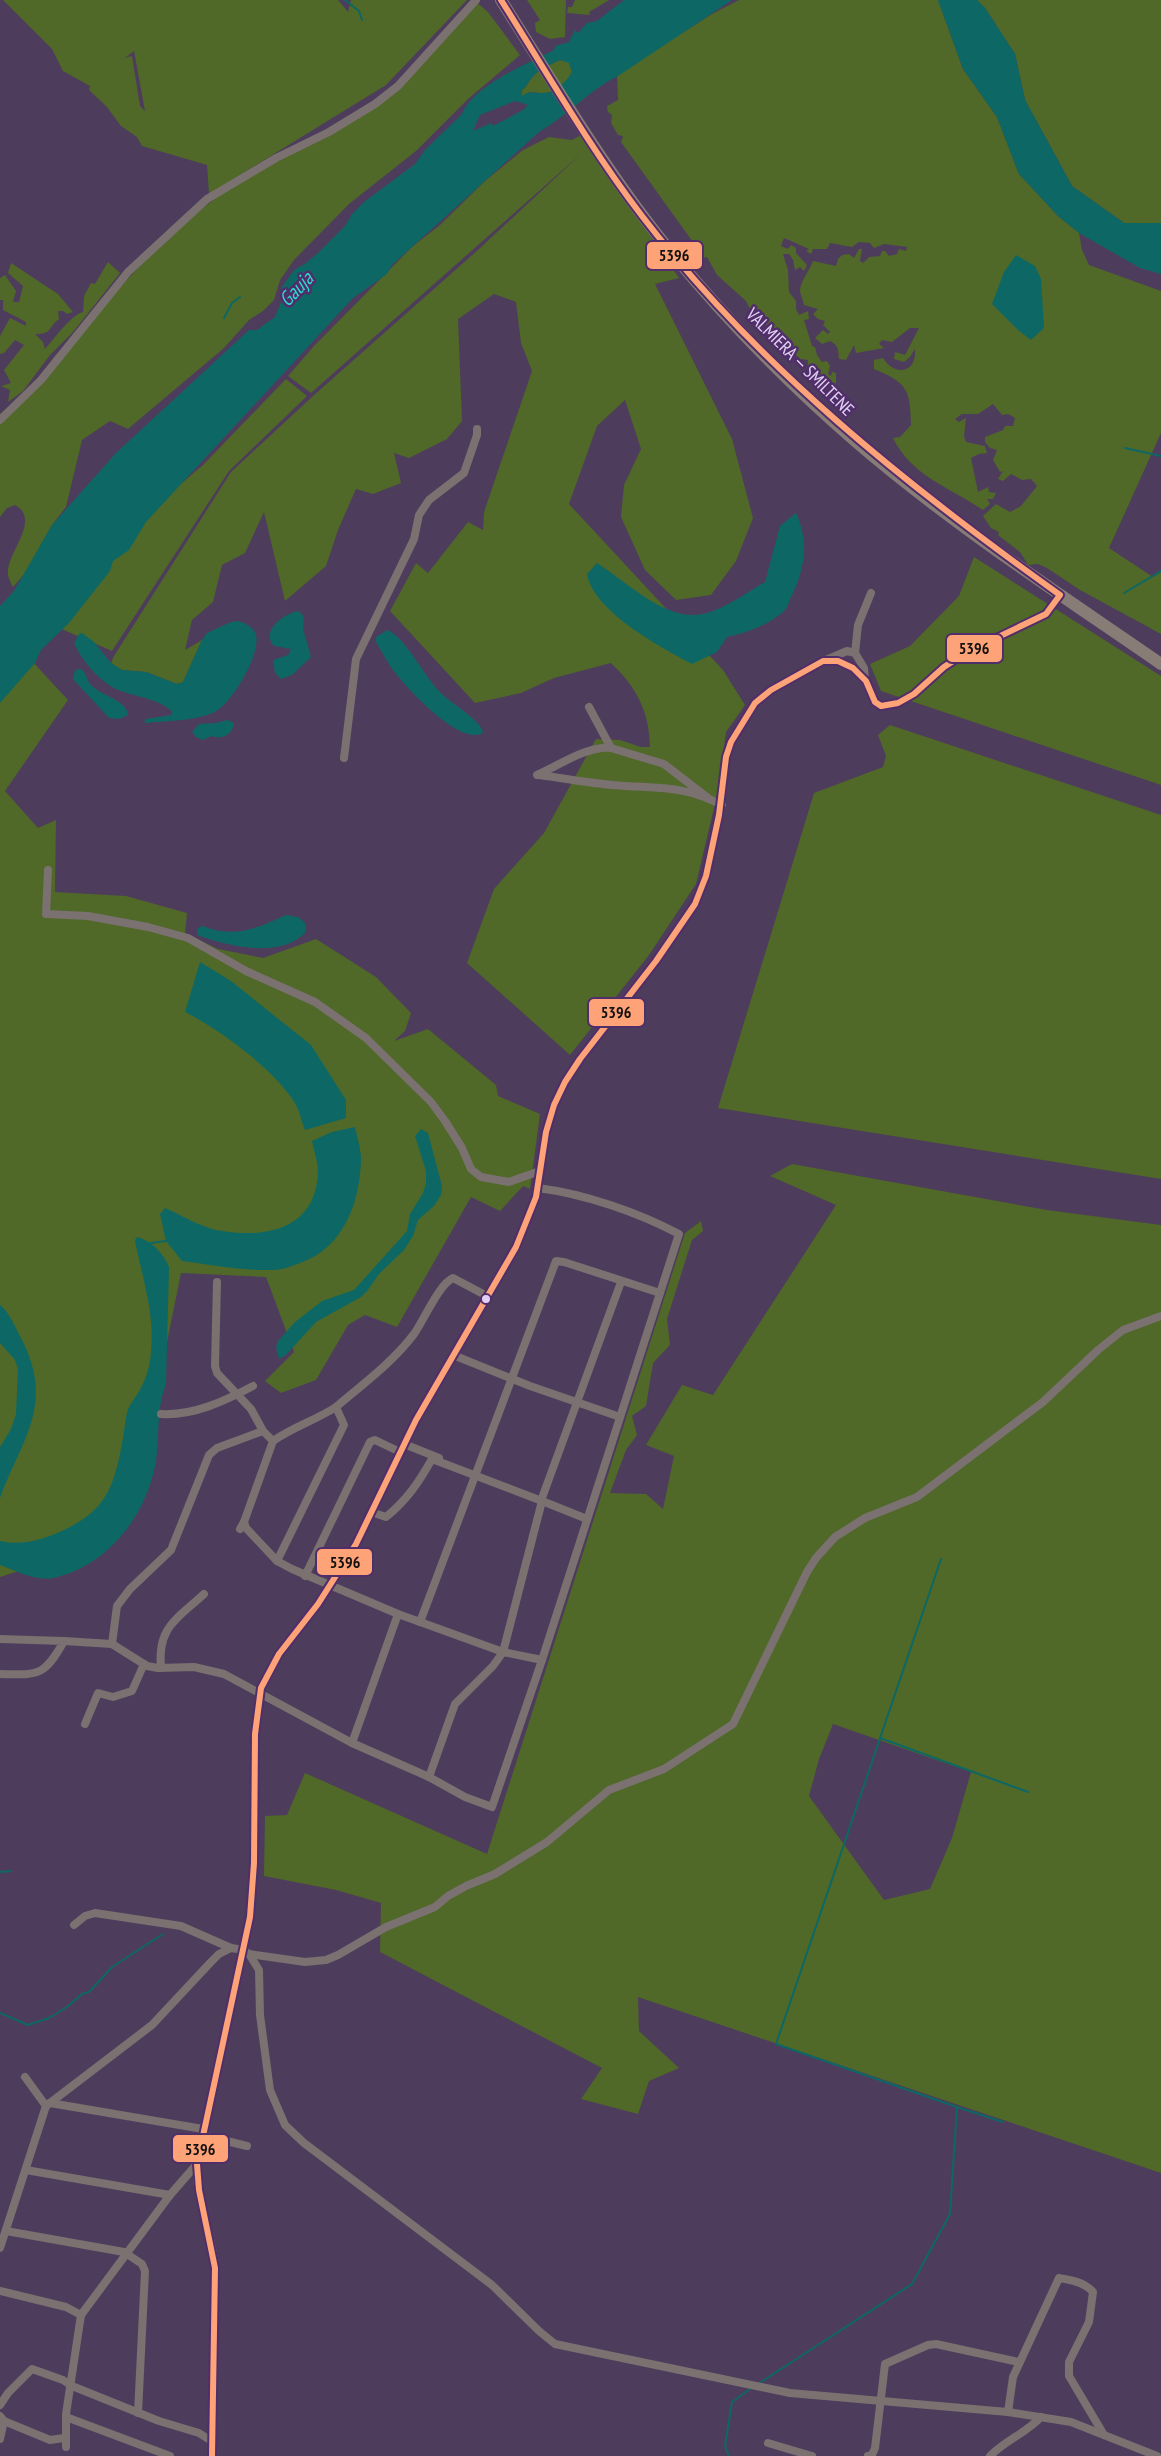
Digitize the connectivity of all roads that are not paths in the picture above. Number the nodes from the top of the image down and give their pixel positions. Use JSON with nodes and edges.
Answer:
{"nodes":[{"id":1,"x":476,"y":0,"type":"edge"},
{"id":2,"x":501,"y":0,"type":"edge"},
{"id":3,"x":0,"y":420,"type":"edge"},
{"id":4,"x":477,"y":429,"type":"dead end"},
{"id":5,"x":871,"y":592,"type":"dead end"},
{"id":6,"x":1060,"y":595,"type":"junction"},
{"id":7,"x":855,"y":653,"type":"junction"},
{"id":8,"x":824,"y":661,"type":"junction"},
{"id":9,"x":1161,"y":664,"type":"edge"},
{"id":10,"x":866,"y":681,"type":"junction"},
{"id":11,"x":589,"y":707,"type":"dead end"},
{"id":12,"x":611,"y":748,"type":"junction"},
{"id":13,"x":344,"y":758,"type":"dead end"},
{"id":14,"x":708,"y":798,"type":"junction"},
{"id":15,"x":722,"y":805,"type":"junction"},
{"id":16,"x":48,"y":870,"type":"dead end"},
{"id":17,"x":540,"y":1171,"type":"junction"},
{"id":18,"x":538,"y":1188,"type":"junction"},
{"id":19,"x":217,"y":1282,"type":"dead end"},
{"id":20,"x":621,"y":1282,"type":"junction"},
{"id":21,"x":660,"y":1293,"type":"junction"},
{"id":22,"x":487,"y":1296,"type":"junction"},
{"id":23,"x":1161,"y":1316,"type":"edge"},
{"id":24,"x":453,"y":1355,"type":"junction"},
{"id":25,"x":511,"y":1379,"type":"junction"},
{"id":26,"x":253,"y":1386,"type":"dead end"},
{"id":27,"x":238,"y":1394,"type":"junction"},
{"id":28,"x":576,"y":1402,"type":"junction"},
{"id":29,"x":336,"y":1407,"type":"junction"},
{"id":30,"x":161,"y":1414,"type":"dead end"},
{"id":31,"x":620,"y":1417,"type":"junction"},
{"id":32,"x":263,"y":1431,"type":"junction"},
{"id":33,"x":273,"y":1441,"type":"junction"},
{"id":34,"x":404,"y":1444,"type":"junction"},
{"id":35,"x":400,"y":1452,"type":"junction"},
{"id":36,"x":476,"y":1474,"type":"junction"},
{"id":37,"x":542,"y":1499,"type":"junction"},
{"id":38,"x":371,"y":1512,"type":"junction"},
{"id":39,"x":588,"y":1517,"type":"junction"},
{"id":40,"x":277,"y":1561,"type":"junction"},
{"id":41,"x":305,"y":1576,"type":"junction"},
{"id":42,"x":330,"y":1586,"type":"junction"},
{"id":43,"x":204,"y":1594,"type":"dead end"},
{"id":44,"x":398,"y":1614,"type":"junction"},
{"id":45,"x":420,"y":1622,"type":"junction"},
{"id":46,"x":0,"y":1639,"type":"edge"},
{"id":47,"x":64,"y":1641,"type":"junction"},
{"id":48,"x":112,"y":1644,"type":"junction"},
{"id":49,"x":503,"y":1652,"type":"junction"},
{"id":50,"x":542,"y":1660,"type":"junction"},
{"id":51,"x":144,"y":1664,"type":"junction"},
{"id":52,"x":161,"y":1668,"type":"junction"},
{"id":53,"x":0,"y":1674,"type":"edge"},
{"id":54,"x":259,"y":1694,"type":"junction"},
{"id":55,"x":85,"y":1724,"type":"dead end"},
{"id":56,"x":352,"y":1743,"type":"junction"},
{"id":57,"x":429,"y":1777,"type":"junction"},
{"id":58,"x":74,"y":1925,"type":"dead end"},
{"id":59,"x":231,"y":1948,"type":"junction"},
{"id":60,"x":247,"y":1952,"type":"junction"},
{"id":61,"x":24,"y":2077,"type":"dead end"},
{"id":62,"x":48,"y":2104,"type":"junction"},
{"id":63,"x":202,"y":2132,"type":"junction"},
{"id":64,"x":248,"y":2146,"type":"dead end"},
{"id":65,"x":197,"y":2164,"type":"junction"},
{"id":66,"x":26,"y":2170,"type":"junction"},
{"id":67,"x":170,"y":2195,"type":"junction"},
{"id":68,"x":6,"y":2231,"type":"junction"},
{"id":69,"x":0,"y":2248,"type":"edge"},
{"id":70,"x":127,"y":2253,"type":"junction"},
{"id":71,"x":0,"y":2291,"type":"edge"},
{"id":72,"x":81,"y":2314,"type":"junction"},
{"id":73,"x":1019,"y":2362,"type":"junction"},
{"id":74,"x":72,"y":2386,"type":"junction"},
{"id":75,"x":880,"y":2400,"type":"junction"},
{"id":76,"x":0,"y":2405,"type":"edge"},
{"id":77,"x":1008,"y":2412,"type":"junction"},
{"id":78,"x":138,"y":2413,"type":"junction"},
{"id":79,"x":66,"y":2417,"type":"junction"},
{"id":80,"x":1041,"y":2417,"type":"junction"},
{"id":81,"x":2,"y":2418,"type":"edge"},
{"id":82,"x":1104,"y":2435,"type":"junction"},
{"id":83,"x":64,"y":2438,"type":"junction"},
{"id":84,"x":0,"y":2439,"type":"edge"},
{"id":85,"x":213,"y":2442,"type":"junction"},
{"id":86,"x":768,"y":2443,"type":"dead end"},
{"id":87,"x":66,"y":2446,"type":"dead end"},
{"id":88,"x":170,"y":2456,"type":"edge"},
{"id":89,"x":212,"y":2456,"type":"edge"},
{"id":90,"x":812,"y":2456,"type":"edge"},
{"id":91,"x":868,"y":2456,"type":"edge"},
{"id":92,"x":990,"y":2456,"type":"edge"},
{"id":93,"x":1157,"y":2456,"type":"edge"}],
"edges":[{"from":1,"to":3,"type":"street"},
{"from":2,"to":6,"type":"main road","name":"VALMIERA — SMILTENE"},
{"from":4,"to":13,"type":"street"},
{"from":5,"to":7,"type":"street"},
{"from":6,"to":9,"type":"main road","name":"VALMIERA — SMILTENE"},
{"from":6,"to":10,"type":"street"},
{"from":7,"to":8,"type":"street"},
{"from":7,"to":10,"type":"street"},
{"from":8,"to":10,"type":"street"},
{"from":8,"to":15,"type":"street"},
{"from":11,"to":12,"type":"street"},
{"from":12,"to":14,"type":"street"},
{"from":12,"to":14,"type":"street"},
{"from":14,"to":15,"type":"street"},
{"from":15,"to":17,"type":"street"},
{"from":16,"to":17,"type":"street"},
{"from":17,"to":18,"type":"street"},
{"from":18,"to":21,"type":"street"},
{"from":18,"to":22,"type":"street"},
{"from":19,"to":27,"type":"street"},
{"from":20,"to":21,"type":"street"},
{"from":20,"to":25,"type":"street"},
{"from":20,"to":28,"type":"street"},
{"from":21,"to":31,"type":"street"},
{"from":22,"to":24,"type":"street"},
{"from":22,"to":29,"type":"street"},
{"from":23,"to":60,"type":"street"},
{"from":24,"to":25,"type":"street"},
{"from":24,"to":34,"type":"street"},
{"from":25,"to":28,"type":"street"},
{"from":25,"to":36,"type":"street"},
{"from":26,"to":27,"type":"street"},
{"from":27,"to":30,"type":"street"},
{"from":27,"to":32,"type":"street"},
{"from":28,"to":31,"type":"street"},
{"from":28,"to":37,"type":"street"},
{"from":29,"to":33,"type":"street"},
{"from":29,"to":40,"type":"street"},
{"from":31,"to":39,"type":"street"},
{"from":32,"to":33,"type":"street"},
{"from":32,"to":48,"type":"street"},
{"from":33,"to":40,"type":"street"},
{"from":34,"to":35,"type":"street"},
{"from":34,"to":36,"type":"street"},
{"from":35,"to":38,"type":"street"},
{"from":35,"to":41,"type":"street"},
{"from":36,"to":37,"type":"street"},
{"from":36,"to":38,"type":"street"},
{"from":36,"to":45,"type":"street"},
{"from":37,"to":39,"type":"street"},
{"from":37,"to":49,"type":"street"},
{"from":38,"to":42,"type":"street"},
{"from":39,"to":50,"type":"street"},
{"from":40,"to":41,"type":"street"},
{"from":41,"to":42,"type":"street"},
{"from":42,"to":44,"type":"street"},
{"from":42,"to":54,"type":"street"},
{"from":43,"to":52,"type":"street"},
{"from":44,"to":45,"type":"street"},
{"from":44,"to":56,"type":"street"},
{"from":45,"to":49,"type":"street"},
{"from":46,"to":47,"type":"street"},
{"from":47,"to":48,"type":"street"},
{"from":47,"to":53,"type":"street"},
{"from":48,"to":51,"type":"street"},
{"from":49,"to":50,"type":"street"},
{"from":49,"to":57,"type":"street"},
{"from":50,"to":57,"type":"street"},
{"from":51,"to":52,"type":"street"},
{"from":51,"to":55,"type":"street"},
{"from":52,"to":54,"type":"street"},
{"from":54,"to":56,"type":"street"},
{"from":54,"to":60,"type":"street"},
{"from":56,"to":57,"type":"street"},
{"from":58,"to":59,"type":"street"},
{"from":59,"to":60,"type":"street"},
{"from":59,"to":62,"type":"street"},
{"from":60,"to":63,"type":"street"},
{"from":60,"to":75,"type":"street"},
{"from":61,"to":62,"type":"street"},
{"from":62,"to":63,"type":"street"},
{"from":62,"to":66,"type":"street"},
{"from":63,"to":64,"type":"street"},
{"from":63,"to":65,"type":"street"},
{"from":65,"to":67,"type":"street"},
{"from":65,"to":85,"type":"street"},
{"from":66,"to":67,"type":"street"},
{"from":66,"to":68,"type":"street"},
{"from":67,"to":70,"type":"street"},
{"from":68,"to":69,"type":"street"},
{"from":68,"to":70,"type":"street"},
{"from":70,"to":72,"type":"street"},
{"from":70,"to":78,"type":"street"},
{"from":71,"to":72,"type":"street"},
{"from":72,"to":74,"type":"street"},
{"from":73,"to":75,"type":"street"},
{"from":73,"to":77,"type":"street"},
{"from":73,"to":82,"type":"street"},
{"from":74,"to":76,"type":"street"},
{"from":74,"to":78,"type":"street"},
{"from":74,"to":79,"type":"street"},
{"from":75,"to":77,"type":"street"},
{"from":75,"to":91,"type":"street"},
{"from":77,"to":80,"type":"street"},
{"from":78,"to":85,"type":"street"},
{"from":79,"to":83,"type":"street"},
{"from":79,"to":88,"type":"street"},
{"from":80,"to":82,"type":"street"},
{"from":80,"to":92,"type":"street"},
{"from":81,"to":83,"type":"street"},
{"from":81,"to":84,"type":"street"},
{"from":82,"to":93,"type":"street"},
{"from":83,"to":87,"type":"street"},
{"from":85,"to":89,"type":"street"},
{"from":86,"to":90,"type":"street"}]}
